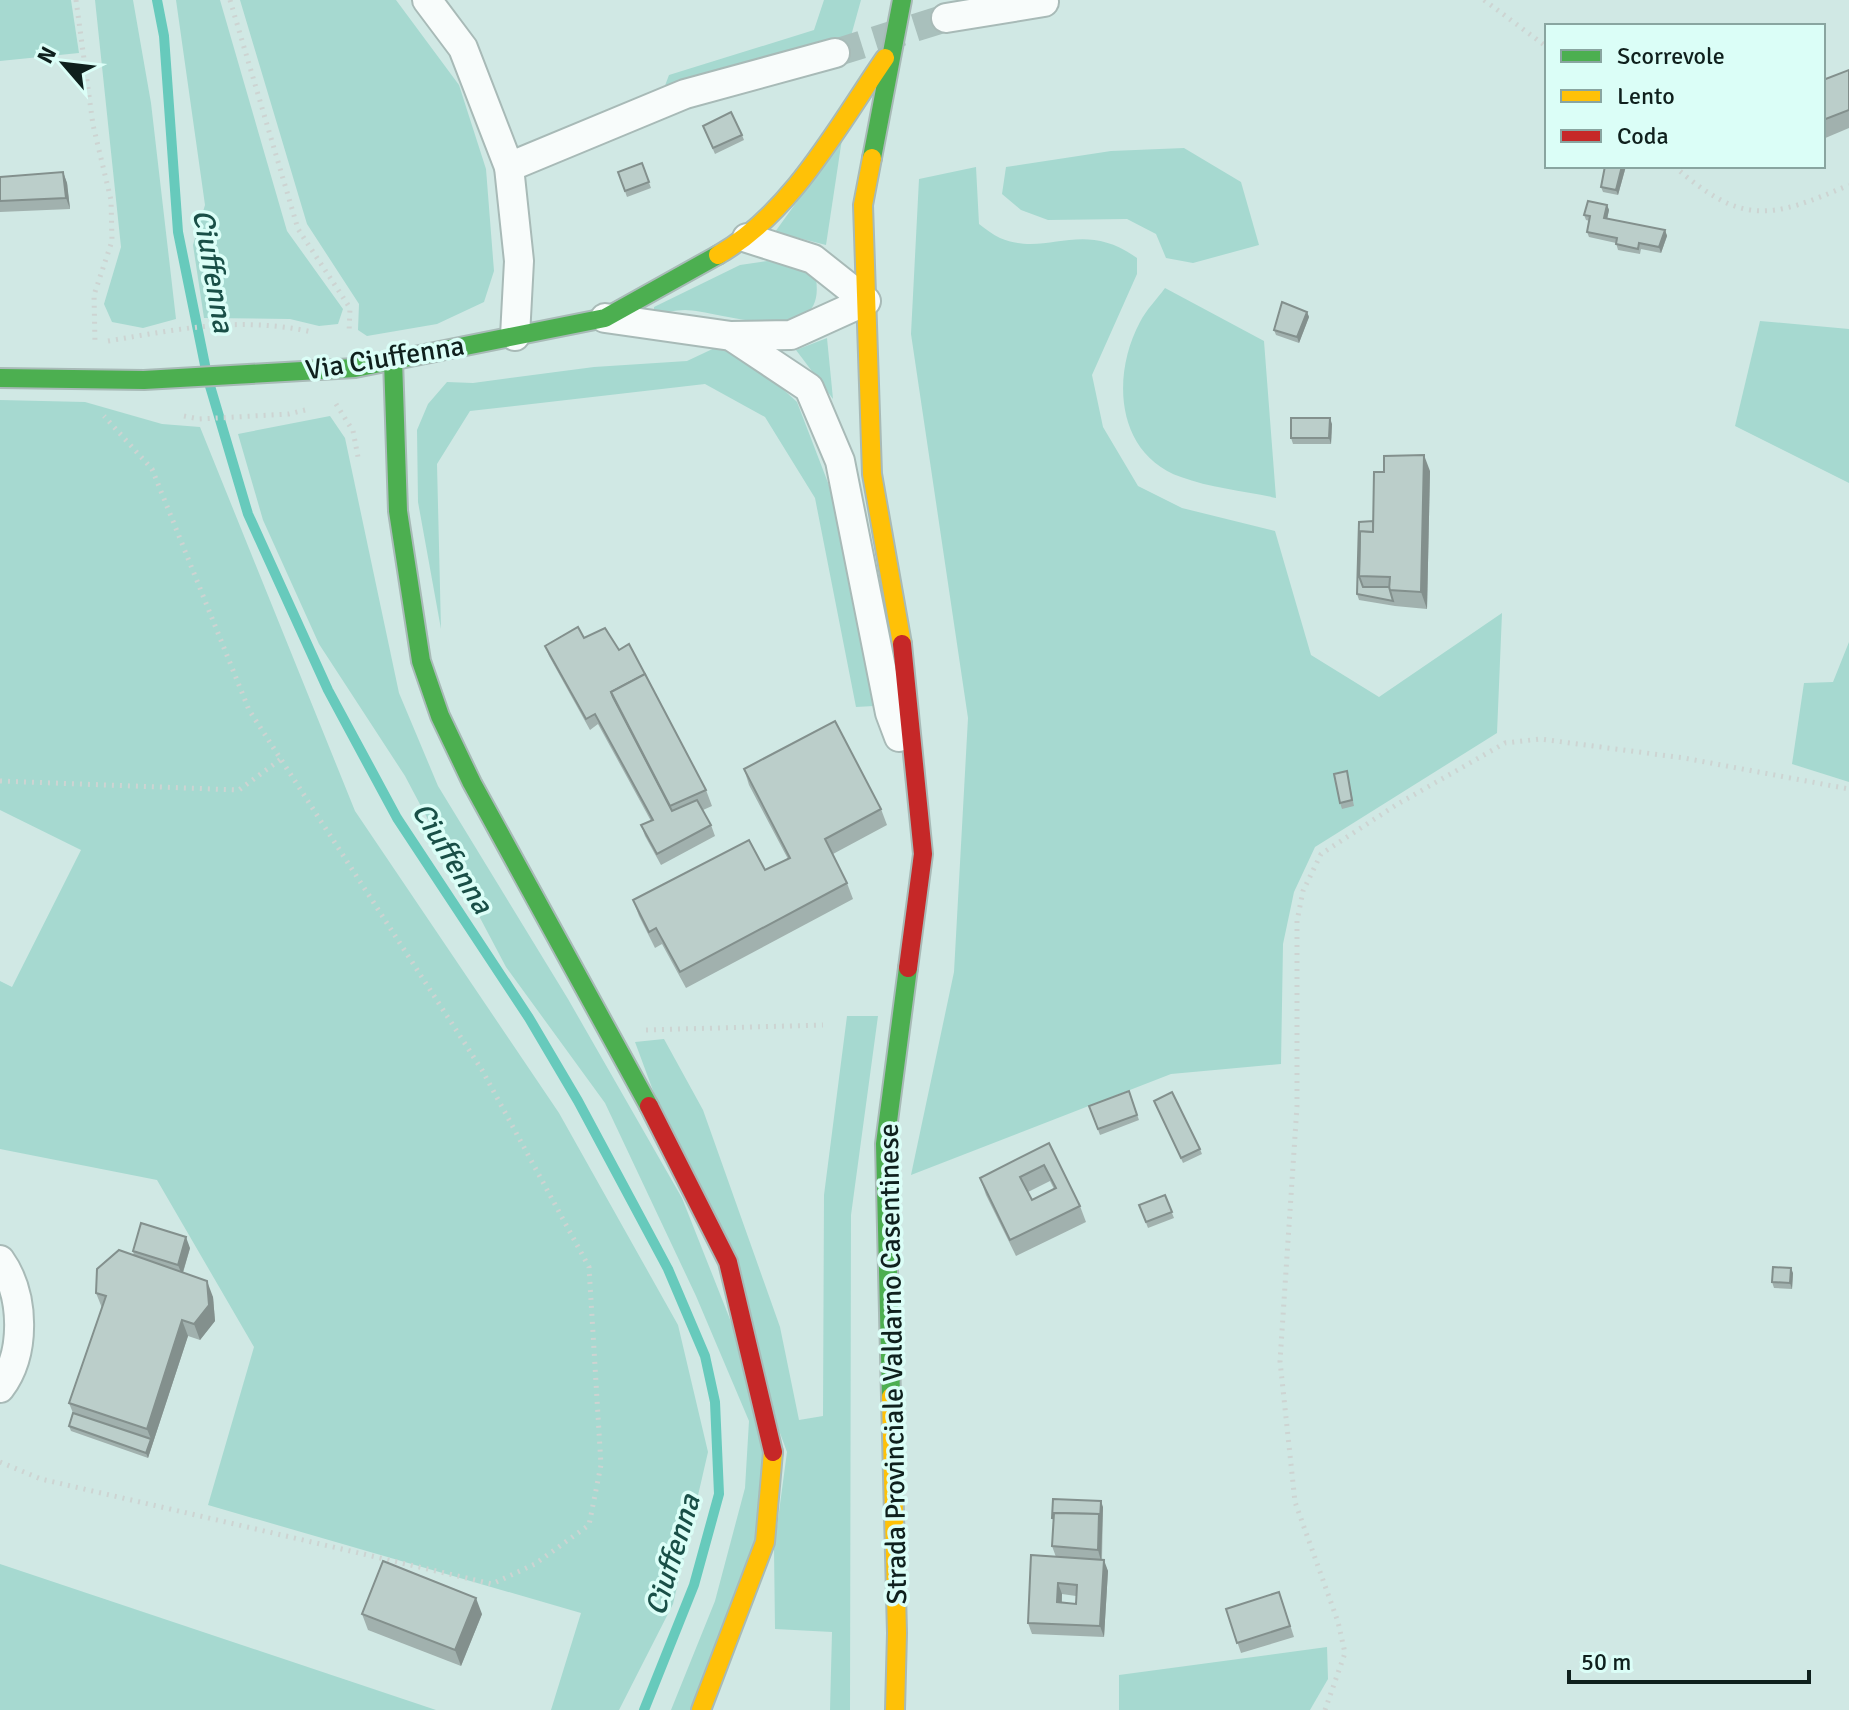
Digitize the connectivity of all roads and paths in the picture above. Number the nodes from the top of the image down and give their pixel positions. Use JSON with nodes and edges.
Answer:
{"nodes":[{"id":1,"x":76,"y":0,"type":"edge"},
{"id":2,"x":230,"y":0,"type":"edge"},
{"id":3,"x":427,"y":0,"type":"edge"},
{"id":4,"x":902,"y":0,"type":"edge"},
{"id":5,"x":1484,"y":0,"type":"edge"},
{"id":6,"x":1050,"y":1,"type":"edge"},
{"id":7,"x":946,"y":18,"type":"tunnel mouth"},
{"id":8,"x":893,"y":46,"type":"junction"},
{"id":9,"x":1545,"y":46,"type":"edge"},
{"id":10,"x":835,"y":53,"type":"tunnel mouth"},
{"id":11,"x":509,"y":167,"type":"junction"},
{"id":12,"x":1676,"y":168,"type":"edge"},
{"id":13,"x":1849,"y":185,"type":"edge"},
{"id":14,"x":747,"y":238,"type":"junction"},
{"id":15,"x":866,"y":301,"type":"junction"},
{"id":16,"x":605,"y":318,"type":"junction"},
{"id":17,"x":316,"y":333,"type":"dead end"},
{"id":18,"x":148,"y":334,"type":"dead end"},
{"id":19,"x":515,"y":336,"type":"junction"},
{"id":20,"x":731,"y":336,"type":"junction"},
{"id":21,"x":95,"y":343,"type":"dead end"},
{"id":22,"x":393,"y":360,"type":"junction"},
{"id":23,"x":355,"y":368,"type":"junction"},
{"id":24,"x":0,"y":378,"type":"edge"},
{"id":25,"x":336,"y":404,"type":"dead end"},
{"id":26,"x":103,"y":414,"type":"dead end"},
{"id":27,"x":281,"y":759,"type":"junction"},
{"id":28,"x":917,"y":780,"type":"junction"},
{"id":29,"x":0,"y":781,"type":"edge"},
{"id":30,"x":1849,"y":789,"type":"edge"},
{"id":31,"x":823,"y":1025,"type":"dead end"},
{"id":32,"x":609,"y":1031,"type":"junction"},
{"id":33,"x":0,"y":1260,"type":"edge"},
{"id":34,"x":0,"y":1388,"type":"edge"},
{"id":35,"x":0,"y":1462,"type":"edge"},
{"id":36,"x":701,"y":1710,"type":"edge"},
{"id":37,"x":895,"y":1710,"type":"edge"},
{"id":38,"x":1325,"y":1710,"type":"edge"}],
"edges":[{"from":1,"to":21,"type":"path"},
{"from":2,"to":23,"type":"path"},
{"from":3,"to":11,"type":"street"},
{"from":4,"to":8,"type":"street","name":"Strada Provinciale Valdarno Casentinese"},
{"from":5,"to":9,"type":"path"},
{"from":6,"to":7,"type":"street"},
{"from":8,"to":14,"type":"street","name":"Via Ciuffenna"},
{"from":8,"to":15,"type":"street","name":"Strada Provinciale Valdarno Casentinese"},
{"from":10,"to":11,"type":"street"},
{"from":11,"to":19,"type":"street"},
{"from":12,"to":13,"type":"path"},
{"from":14,"to":15,"type":"street"},
{"from":14,"to":16,"type":"street","name":"Via Ciuffenna"},
{"from":15,"to":20,"type":"street","name":"Strada Provinciale Valdarno Casentinese"},
{"from":15,"to":28,"type":"street","name":"Strada Provinciale Valdarno Casentinese"},
{"from":16,"to":19,"type":"street","name":"Via Ciuffenna"},
{"from":16,"to":20,"type":"street","name":"Strada Provinciale Valdarno Casentinese"},
{"from":17,"to":18,"type":"path"},
{"from":19,"to":22,"type":"street","name":"Via Ciuffenna"},
{"from":20,"to":28,"type":"street","name":"Strada Provinciale Valdarno Casentinese"},
{"from":22,"to":23,"type":"street","name":"Via Ciuffenna"},
{"from":22,"to":32,"type":"street"},
{"from":23,"to":24,"type":"street","name":"Via Ciuffenna"},
{"from":23,"to":25,"type":"path"},
{"from":26,"to":27,"type":"path"},
{"from":27,"to":29,"type":"path"},
{"from":27,"to":35,"type":"path"},
{"from":28,"to":37,"type":"street","name":"Strada Provinciale Valdarno Casentinese"},
{"from":30,"to":38,"type":"path"},
{"from":31,"to":32,"type":"path"},
{"from":32,"to":36,"type":"street"},
{"from":33,"to":34,"type":"street"}]}
